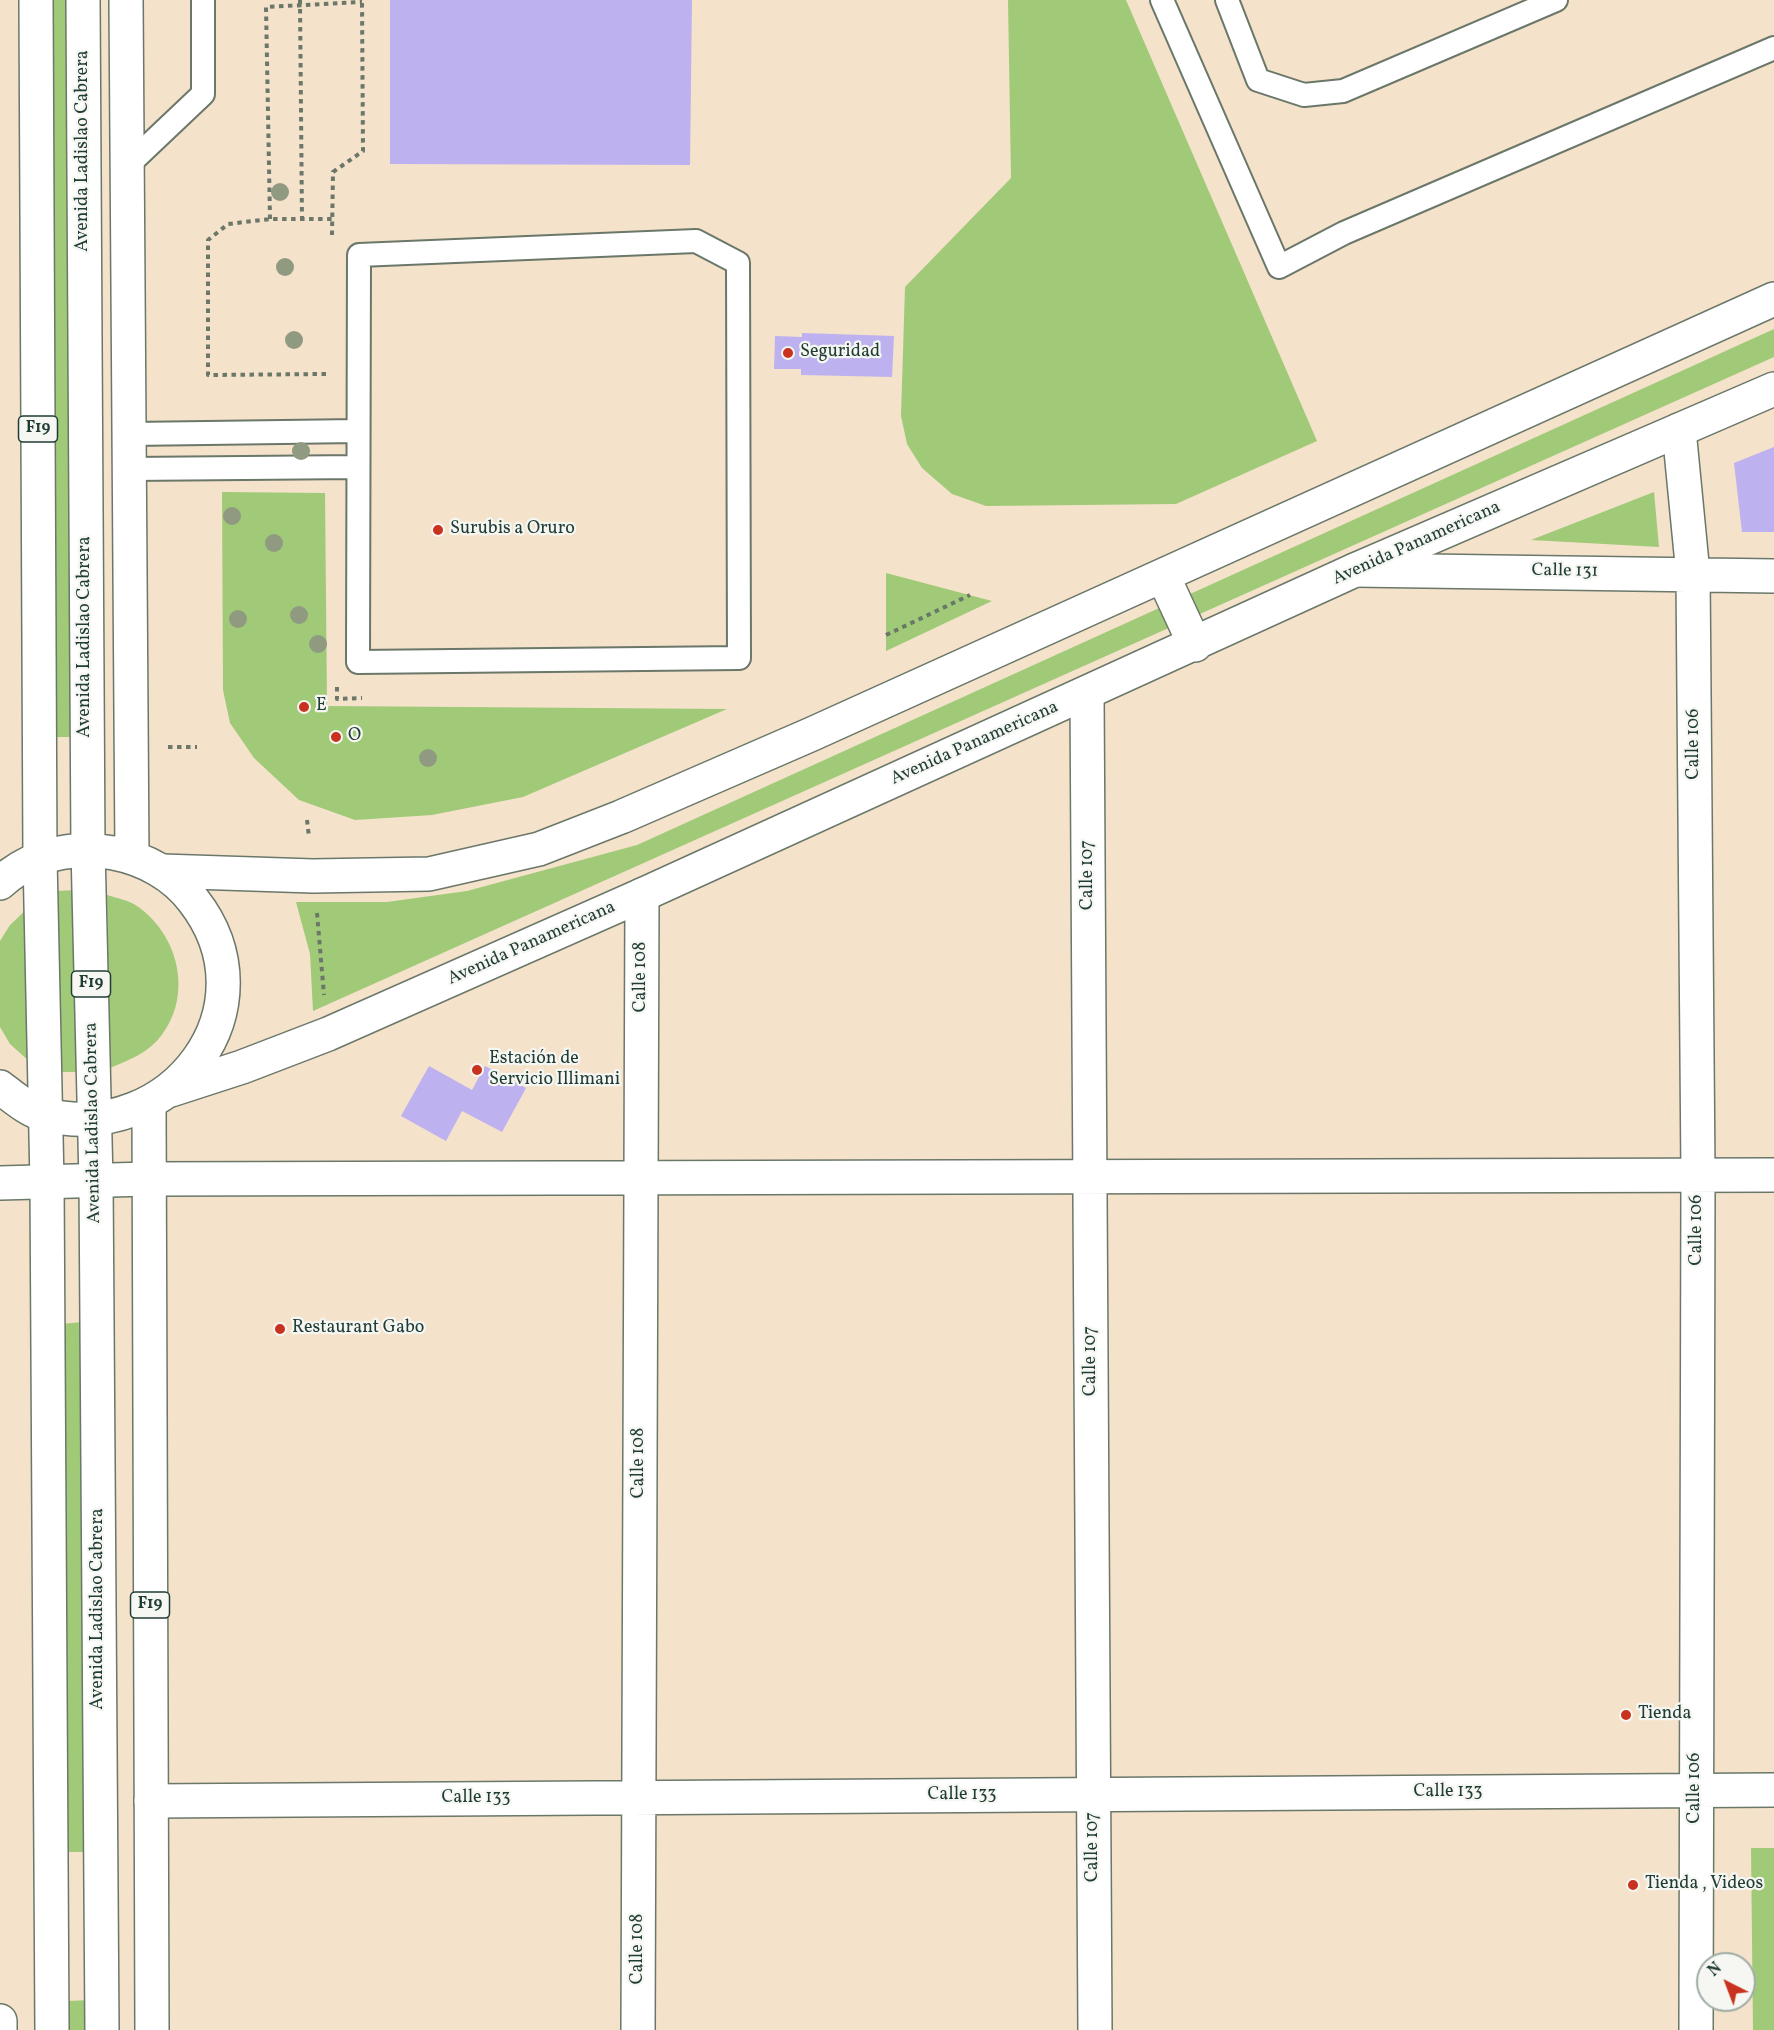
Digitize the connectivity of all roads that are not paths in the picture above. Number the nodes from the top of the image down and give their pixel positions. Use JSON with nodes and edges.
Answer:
{"nodes":[{"id":1,"x":36,"y":0,"type":"edge"},
{"id":2,"x":83,"y":0,"type":"edge"},
{"id":3,"x":126,"y":0,"type":"edge"},
{"id":4,"x":203,"y":0,"type":"edge"},
{"id":5,"x":1162,"y":0,"type":"edge"},
{"id":6,"x":1227,"y":0,"type":"edge"},
{"id":7,"x":1556,"y":0,"type":"edge"},
{"id":8,"x":1774,"y":48,"type":"edge"},
{"id":9,"x":128,"y":166,"type":"junction"},
{"id":10,"x":1774,"y":299,"type":"edge"},
{"id":11,"x":1774,"y":389,"type":"edge"},
{"id":12,"x":1679,"y":430,"type":"junction"},
{"id":13,"x":358,"y":431,"type":"junction"},
{"id":14,"x":130,"y":434,"type":"junction"},
{"id":15,"x":358,"y":467,"type":"junction"},
{"id":16,"x":130,"y":469,"type":"junction"},
{"id":17,"x":1355,"y":570,"type":"junction"},
{"id":18,"x":1693,"y":574,"type":"junction"},
{"id":19,"x":1163,"y":576,"type":"junction"},
{"id":20,"x":1774,"y":576,"type":"edge"},
{"id":21,"x":1195,"y":645,"type":"junction"},
{"id":22,"x":1087,"y":693,"type":"junction"},
{"id":23,"x":88,"y":849,"type":"junction"},
{"id":24,"x":132,"y":856,"type":"junction"},
{"id":25,"x":40,"y":858,"type":"junction"},
{"id":26,"x":162,"y":871,"type":"junction"},
{"id":27,"x":0,"y":883,"type":"edge"},
{"id":28,"x":642,"y":895,"type":"junction"},
{"id":29,"x":0,"y":1087,"type":"edge"},
{"id":30,"x":160,"y":1097,"type":"junction"},
{"id":31,"x":44,"y":1115,"type":"junction"},
{"id":32,"x":94,"y":1119,"type":"junction"},
{"id":33,"x":1698,"y":1175,"type":"junction"},
{"id":34,"x":1774,"y":1175,"type":"edge"},
{"id":35,"x":1091,"y":1177,"type":"junction"},
{"id":36,"x":641,"y":1178,"type":"junction"},
{"id":37,"x":148,"y":1179,"type":"junction"},
{"id":38,"x":96,"y":1181,"type":"junction"},
{"id":39,"x":47,"y":1182,"type":"junction"},
{"id":40,"x":0,"y":1183,"type":"edge"},
{"id":41,"x":1774,"y":1790,"type":"edge"},
{"id":42,"x":1696,"y":1791,"type":"junction"},
{"id":43,"x":1094,"y":1795,"type":"junction"},
{"id":44,"x":639,"y":1797,"type":"junction"},
{"id":45,"x":151,"y":1801,"type":"junction"},
{"id":46,"x":0,"y":2021,"type":"edge"},
{"id":47,"x":0,"y":2030,"type":"edge"},
{"id":48,"x":52,"y":2030,"type":"edge"},
{"id":49,"x":102,"y":2030,"type":"edge"},
{"id":50,"x":152,"y":2030,"type":"edge"},
{"id":51,"x":639,"y":2030,"type":"edge"},
{"id":52,"x":1095,"y":2030,"type":"edge"},
{"id":53,"x":1696,"y":2030,"type":"edge"}],
"edges":[{"from":1,"to":25,"type":"main road","number":"F19"},
{"from":2,"to":23,"type":"main road","name":"Avenida Ladislao Cabrera","number":"F19"},
{"from":3,"to":9,"type":"main road"},
{"from":4,"to":9,"type":"lane"},
{"from":5,"to":8,"type":"lane"},
{"from":6,"to":7,"type":"lane"},
{"from":9,"to":14,"type":"main road"},
{"from":10,"to":19,"type":"main road"},
{"from":11,"to":12,"type":"main road","name":"Avenida Panamericana"},
{"from":12,"to":17,"type":"main road","name":"Avenida Panamericana"},
{"from":12,"to":18,"type":"main road","name":"Calle 106"},
{"from":13,"to":14,"type":"lane"},
{"from":13,"to":15,"type":"lane"},
{"from":13,"to":15,"type":"lane"},
{"from":14,"to":16,"type":"main road"},
{"from":15,"to":16,"type":"lane"},
{"from":16,"to":24,"type":"main road"},
{"from":17,"to":18,"type":"main road","name":"Calle 131"},
{"from":17,"to":21,"type":"main road","name":"Avenida Panamericana"},
{"from":18,"to":20,"type":"main road","name":"Calle 131"},
{"from":18,"to":33,"type":"main road","name":"Calle 106"},
{"from":19,"to":21,"type":"main road"},
{"from":19,"to":26,"type":"main road"},
{"from":21,"to":22,"type":"main road","name":"Avenida Panamericana"},
{"from":22,"to":28,"type":"main road","name":"Avenida Panamericana"},
{"from":22,"to":35,"type":"main road","name":"Calle 107"},
{"from":23,"to":24,"type":"main road"},
{"from":23,"to":25,"type":"main road"},
{"from":23,"to":32,"type":"main road","name":"Avenida Ladislao Cabrera","number":"F19"},
{"from":24,"to":26,"type":"main road"},
{"from":25,"to":27,"type":"main road"},
{"from":25,"to":31,"type":"main road","number":"F19"},
{"from":26,"to":30,"type":"main road"},
{"from":28,"to":30,"type":"main road","name":"Avenida Panamericana"},
{"from":28,"to":36,"type":"main road","name":"Calle 108"},
{"from":29,"to":31,"type":"main road"},
{"from":30,"to":32,"type":"main road","name":"Avenida Panamericana"},
{"from":30,"to":37,"type":"main road","number":"F19"},
{"from":31,"to":32,"type":"main road","name":"Avenida Panamericana"},
{"from":31,"to":39,"type":"main road","number":"F19"},
{"from":32,"to":38,"type":"main road","name":"Avenida Ladislao Cabrera","number":"F19"},
{"from":33,"to":34,"type":"main road"},
{"from":33,"to":35,"type":"main road"},
{"from":33,"to":42,"type":"main road","name":"Calle 106"},
{"from":35,"to":36,"type":"main road"},
{"from":35,"to":43,"type":"main road","name":"Calle 107"},
{"from":36,"to":37,"type":"main road"},
{"from":36,"to":44,"type":"main road","name":"Calle 108"},
{"from":37,"to":38,"type":"main road"},
{"from":37,"to":45,"type":"main road","number":"F19"},
{"from":38,"to":39,"type":"main road"},
{"from":38,"to":49,"type":"main road","name":"Avenida Ladislao Cabrera","number":"F19"},
{"from":39,"to":40,"type":"main road"},
{"from":39,"to":48,"type":"main road","number":"F19"},
{"from":41,"to":42,"type":"main road","name":"Calle 133"},
{"from":42,"to":43,"type":"main road","name":"Calle 133"},
{"from":42,"to":53,"type":"main road","name":"Calle 106"},
{"from":43,"to":44,"type":"main road","name":"Calle 133"},
{"from":43,"to":52,"type":"main road","name":"Calle 107"},
{"from":44,"to":45,"type":"main road","name":"Calle 133"},
{"from":44,"to":51,"type":"main road","name":"Calle 108"},
{"from":45,"to":50,"type":"main road","number":"F19"},
{"from":46,"to":47,"type":"main road"}]}
